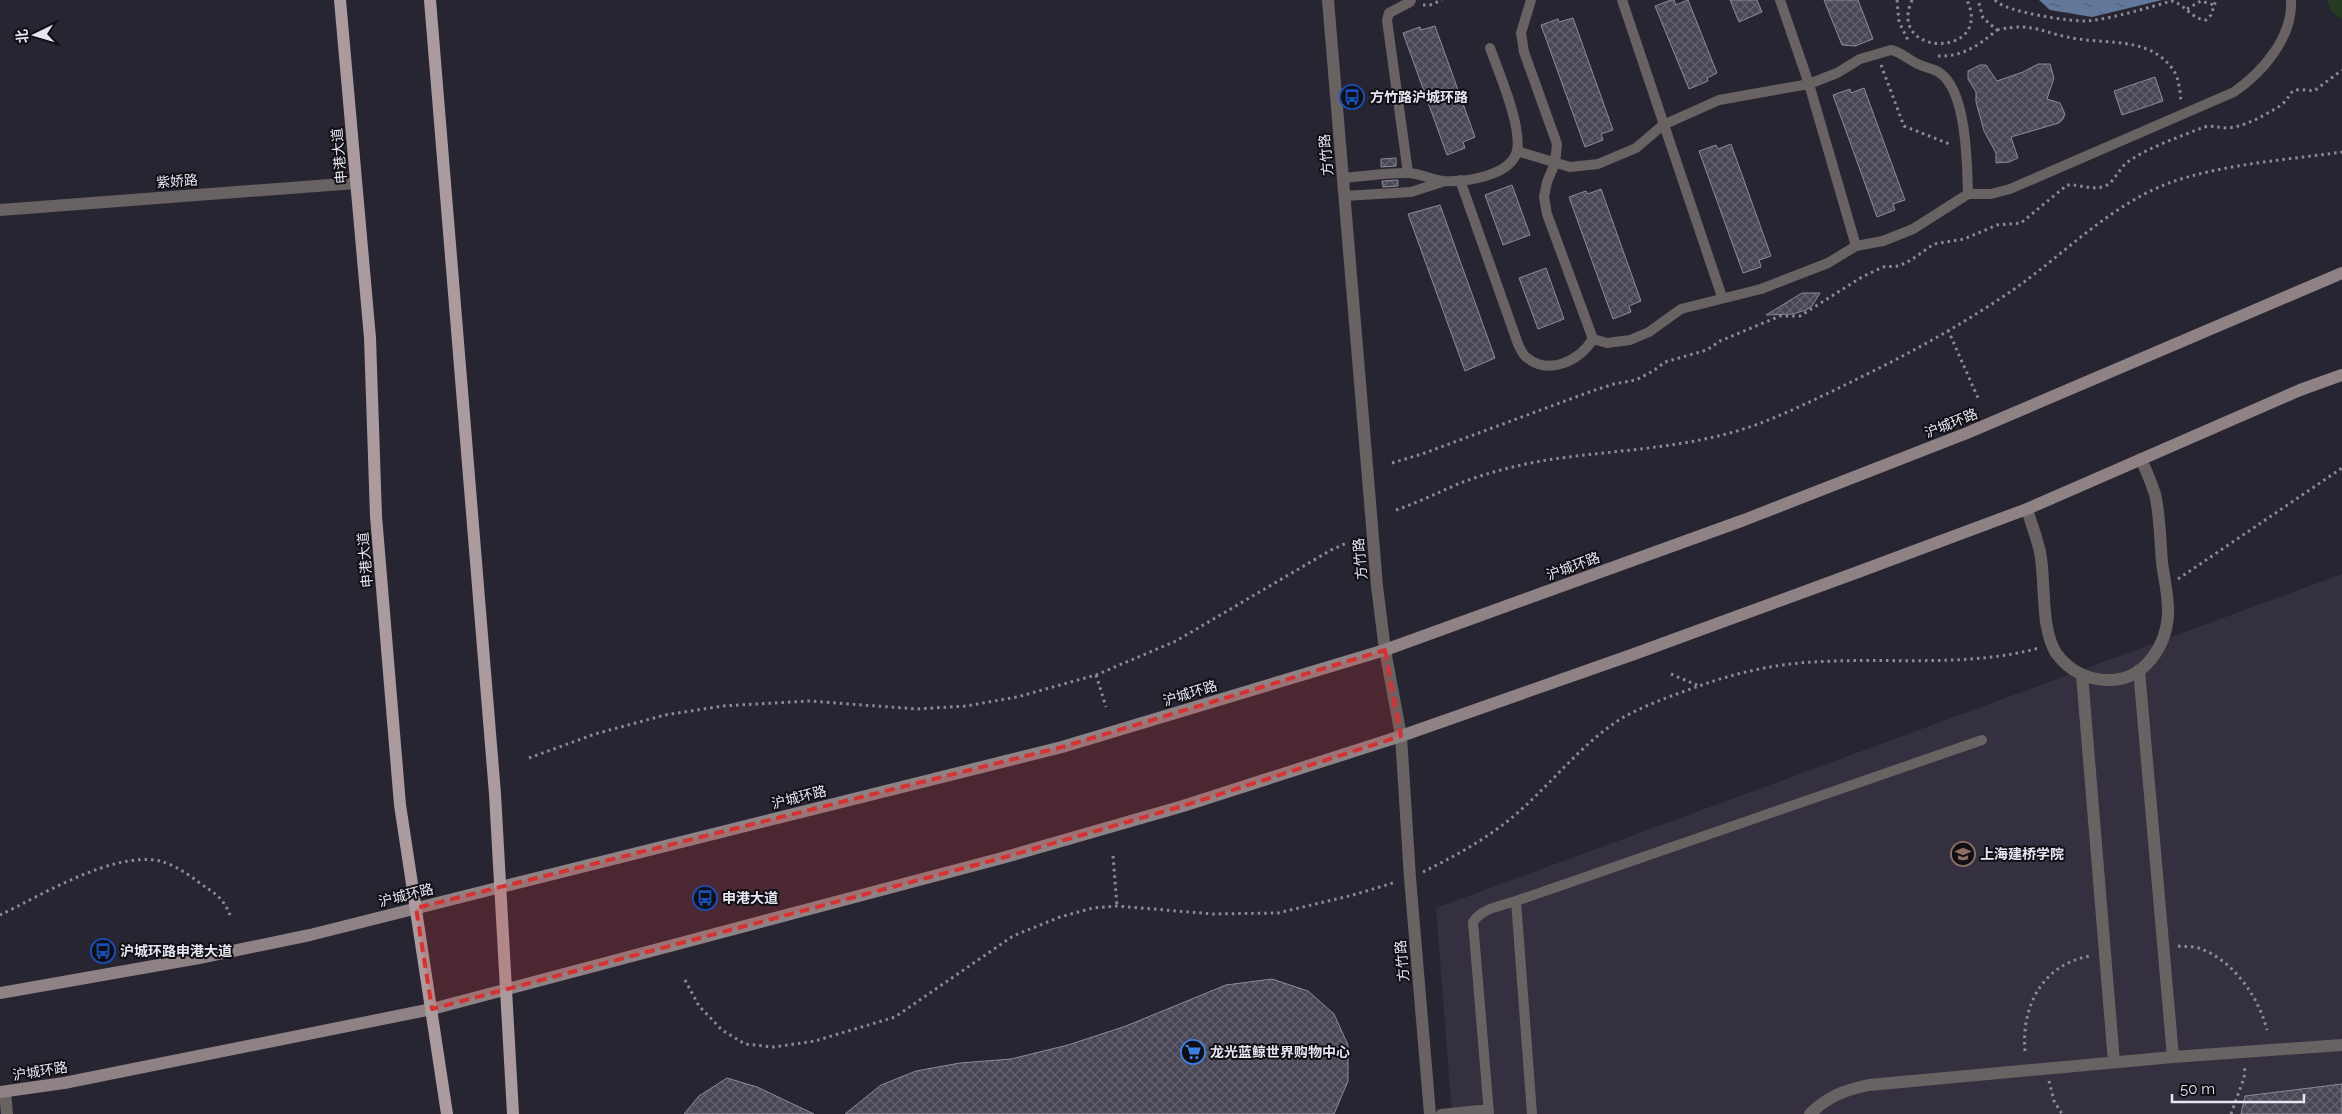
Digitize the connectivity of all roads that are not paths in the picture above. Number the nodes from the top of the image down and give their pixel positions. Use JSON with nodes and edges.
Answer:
{"nodes":[{"id":1,"x":340,"y":0,"type":"edge"},
{"id":2,"x":430,"y":0,"type":"edge"},
{"id":3,"x":1328,"y":0,"type":"edge"},
{"id":4,"x":1531,"y":0,"type":"edge"},
{"id":5,"x":1622,"y":0,"type":"edge"},
{"id":6,"x":1780,"y":0,"type":"edge"},
{"id":7,"x":2291,"y":0,"type":"edge"},
{"id":8,"x":1411,"y":1,"type":"edge"},
{"id":9,"x":1490,"y":48,"type":"dead end"},
{"id":10,"x":1809,"y":84,"type":"junction"},
{"id":11,"x":1663,"y":125,"type":"junction"},
{"id":12,"x":1516,"y":151,"type":"junction"},
{"id":13,"x":1555,"y":163,"type":"junction"},
{"id":14,"x":1408,"y":173,"type":"junction"},
{"id":15,"x":1343,"y":178,"type":"junction"},
{"id":16,"x":1460,"y":180,"type":"junction"},
{"id":17,"x":1445,"y":181,"type":"junction"},
{"id":18,"x":356,"y":183,"type":"junction"},
{"id":19,"x":1968,"y":194,"type":"junction"},
{"id":20,"x":1344,"y":196,"type":"junction"},
{"id":21,"x":0,"y":210,"type":"edge"},
{"id":22,"x":1856,"y":246,"type":"junction"},
{"id":23,"x":2342,"y":273,"type":"edge"},
{"id":24,"x":1722,"y":297,"type":"junction"},
{"id":25,"x":1593,"y":339,"type":"junction"},
{"id":26,"x":2342,"y":375,"type":"edge"},
{"id":27,"x":2141,"y":459,"type":"junction"},
{"id":28,"x":2027,"y":509,"type":"junction"},
{"id":29,"x":1385,"y":650,"type":"junction"},
{"id":30,"x":2139,"y":670,"type":"junction"},
{"id":31,"x":2082,"y":675,"type":"junction"},
{"id":32,"x":1401,"y":736,"type":"junction"},
{"id":33,"x":1982,"y":740,"type":"dead end"},
{"id":34,"x":501,"y":887,"type":"junction"},
{"id":35,"x":1516,"y":902,"type":"junction"},
{"id":36,"x":416,"y":908,"type":"junction"},
{"id":37,"x":506,"y":989,"type":"junction"},
{"id":38,"x":0,"y":993,"type":"edge"},
{"id":39,"x":432,"y":1009,"type":"junction"},
{"id":40,"x":2342,"y":1044,"type":"edge"},
{"id":41,"x":2173,"y":1057,"type":"junction"},
{"id":42,"x":2114,"y":1062,"type":"junction"},
{"id":43,"x":3,"y":1092,"type":"edge"},
{"id":44,"x":1489,"y":1112,"type":"edge"},
{"id":45,"x":7,"y":1114,"type":"edge"},
{"id":46,"x":447,"y":1114,"type":"edge"},
{"id":47,"x":513,"y":1114,"type":"edge"},
{"id":48,"x":1430,"y":1114,"type":"edge"},
{"id":49,"x":1441,"y":1114,"type":"edge"},
{"id":50,"x":1532,"y":1114,"type":"edge"},
{"id":51,"x":1810,"y":1114,"type":"edge"}],
"edges":[{"from":1,"to":18,"type":"main road","name":"申港大道"},
{"from":2,"to":34,"type":"main road"},
{"from":3,"to":15,"type":"street","name":"方竹路"},
{"from":4,"to":13,"type":"lane"},
{"from":5,"to":11,"type":"lane"},
{"from":6,"to":10,"type":"lane"},
{"from":7,"to":19,"type":"lane"},
{"from":8,"to":14,"type":"lane"},
{"from":9,"to":12,"type":"lane"},
{"from":10,"to":11,"type":"lane"},
{"from":10,"to":19,"type":"lane"},
{"from":10,"to":22,"type":"lane"},
{"from":11,"to":13,"type":"lane"},
{"from":11,"to":24,"type":"lane"},
{"from":12,"to":13,"type":"lane"},
{"from":12,"to":16,"type":"lane"},
{"from":13,"to":25,"type":"lane"},
{"from":14,"to":15,"type":"lane"},
{"from":14,"to":17,"type":"lane"},
{"from":15,"to":20,"type":"street","name":"方竹路"},
{"from":16,"to":17,"type":"lane"},
{"from":16,"to":25,"type":"lane"},
{"from":17,"to":20,"type":"lane"},
{"from":18,"to":21,"type":"street","name":"紫娇路"},
{"from":18,"to":36,"type":"main road","name":"申港大道"},
{"from":19,"to":22,"type":"lane"},
{"from":20,"to":29,"type":"street","name":"方竹路"},
{"from":22,"to":24,"type":"lane"},
{"from":23,"to":29,"type":"main road","name":"沪城环路"},
{"from":24,"to":25,"type":"lane"},
{"from":26,"to":27,"type":"main road","name":"沪城环路"},
{"from":27,"to":28,"type":"main road","name":"沪城环路"},
{"from":27,"to":30,"type":"street"},
{"from":28,"to":31,"type":"street"},
{"from":28,"to":32,"type":"main road","name":"沪城环路"},
{"from":29,"to":32,"type":"street","name":"方竹路"},
{"from":29,"to":34,"type":"main road","name":"沪城环路"},
{"from":30,"to":31,"type":"street"},
{"from":30,"to":41,"type":"street"},
{"from":31,"to":42,"type":"street"},
{"from":32,"to":37,"type":"main road","name":"沪城环路"},
{"from":32,"to":48,"type":"street","name":"方竹路"},
{"from":33,"to":35,"type":"lane"},
{"from":34,"to":36,"type":"main road","name":"沪城环路"},
{"from":34,"to":37,"type":"main road"},
{"from":35,"to":44,"type":"lane"},
{"from":35,"to":50,"type":"lane"},
{"from":36,"to":38,"type":"main road","name":"沪城环路"},
{"from":36,"to":39,"type":"main road","name":"申港大道"},
{"from":37,"to":39,"type":"main road","name":"沪城环路"},
{"from":37,"to":47,"type":"main road"},
{"from":39,"to":43,"type":"main road","name":"沪城环路"},
{"from":39,"to":46,"type":"main road","name":"申港大道"},
{"from":40,"to":41,"type":"street"},
{"from":41,"to":42,"type":"street"},
{"from":42,"to":51,"type":"street"},
{"from":43,"to":45,"type":"street"},
{"from":44,"to":49,"type":"lane"}]}
